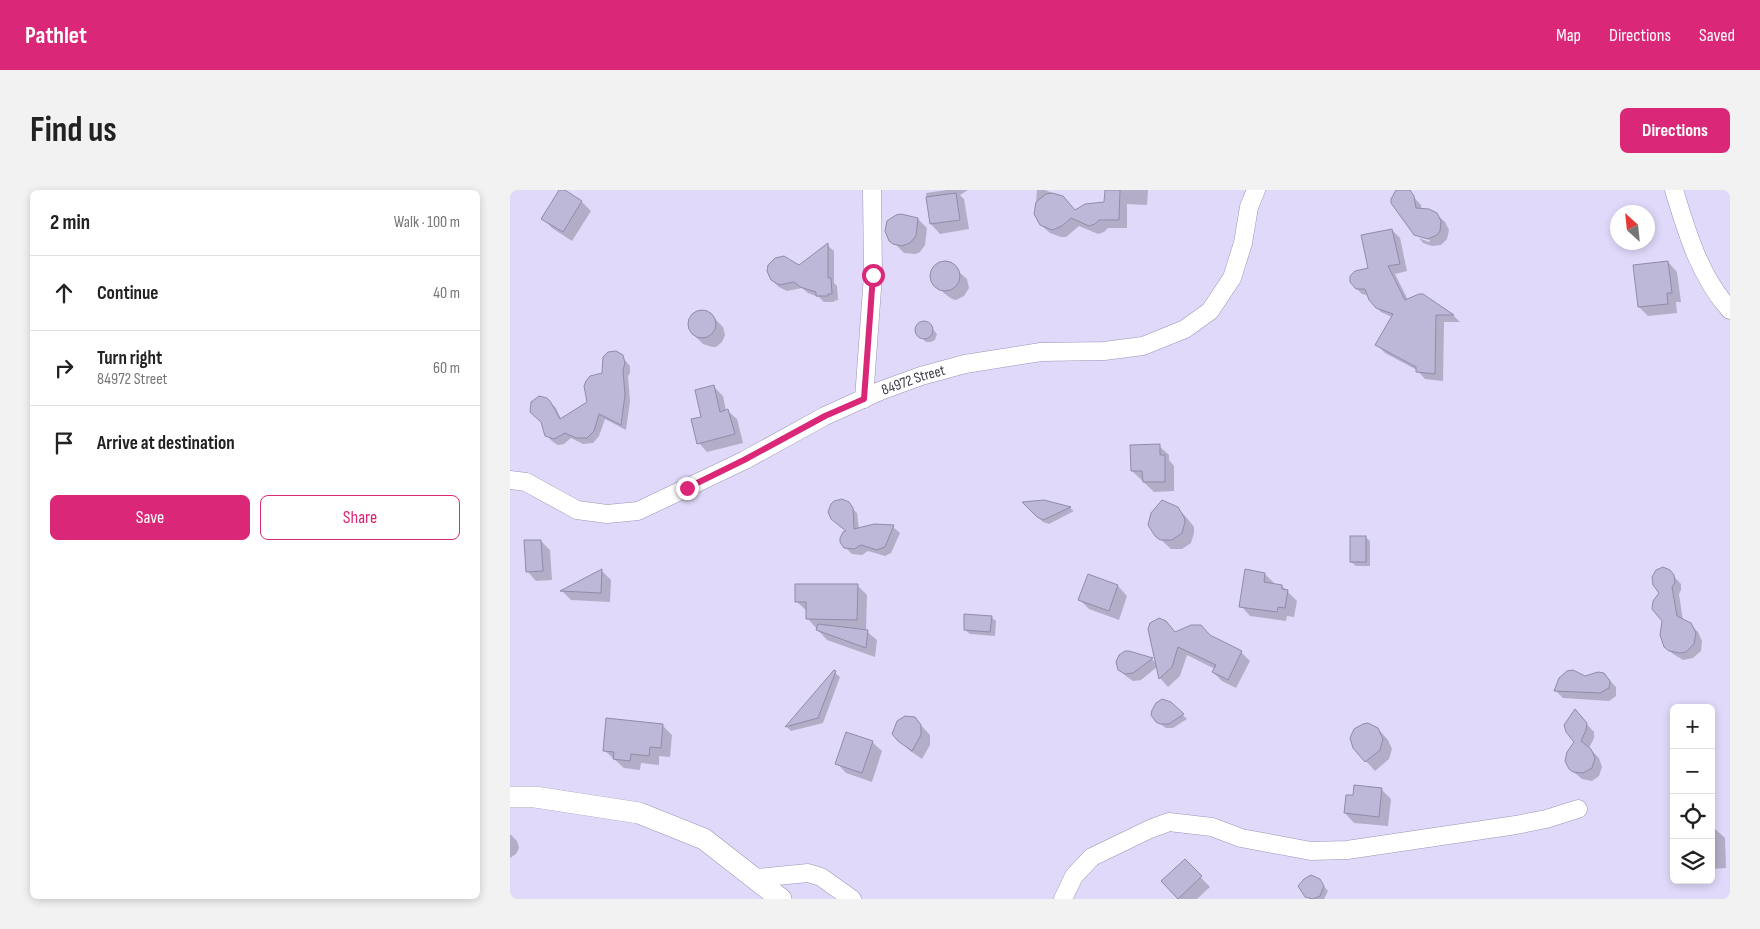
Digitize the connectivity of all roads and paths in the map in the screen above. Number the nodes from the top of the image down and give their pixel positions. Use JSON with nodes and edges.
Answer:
{"nodes":[{"id":1,"x":872,"y":190,"type":"edge"},
{"id":2,"x":1256,"y":190,"type":"edge"},
{"id":3,"x":1674,"y":190,"type":"edge"},
{"id":4,"x":1730,"y":310,"type":"edge"},
{"id":5,"x":864,"y":399,"type":"junction"},
{"id":6,"x":510,"y":480,"type":"edge"},
{"id":7,"x":510,"y":797,"type":"edge"},
{"id":8,"x":1578,"y":809,"type":"dead end"},
{"id":9,"x":756,"y":878,"type":"junction"},
{"id":10,"x":781,"y":899,"type":"edge"},
{"id":11,"x":852,"y":899,"type":"edge"},
{"id":12,"x":1063,"y":899,"type":"edge"}],
"edges":[{"from":1,"to":5,"type":"street"},
{"from":2,"to":5,"type":"street","name":"84972 Street"},
{"from":3,"to":4,"type":"street"},
{"from":5,"to":6,"type":"street","name":"84972 Street"},
{"from":7,"to":9,"type":"street"},
{"from":8,"to":12,"type":"street"},
{"from":9,"to":10,"type":"street"},
{"from":9,"to":11,"type":"street"}]}
